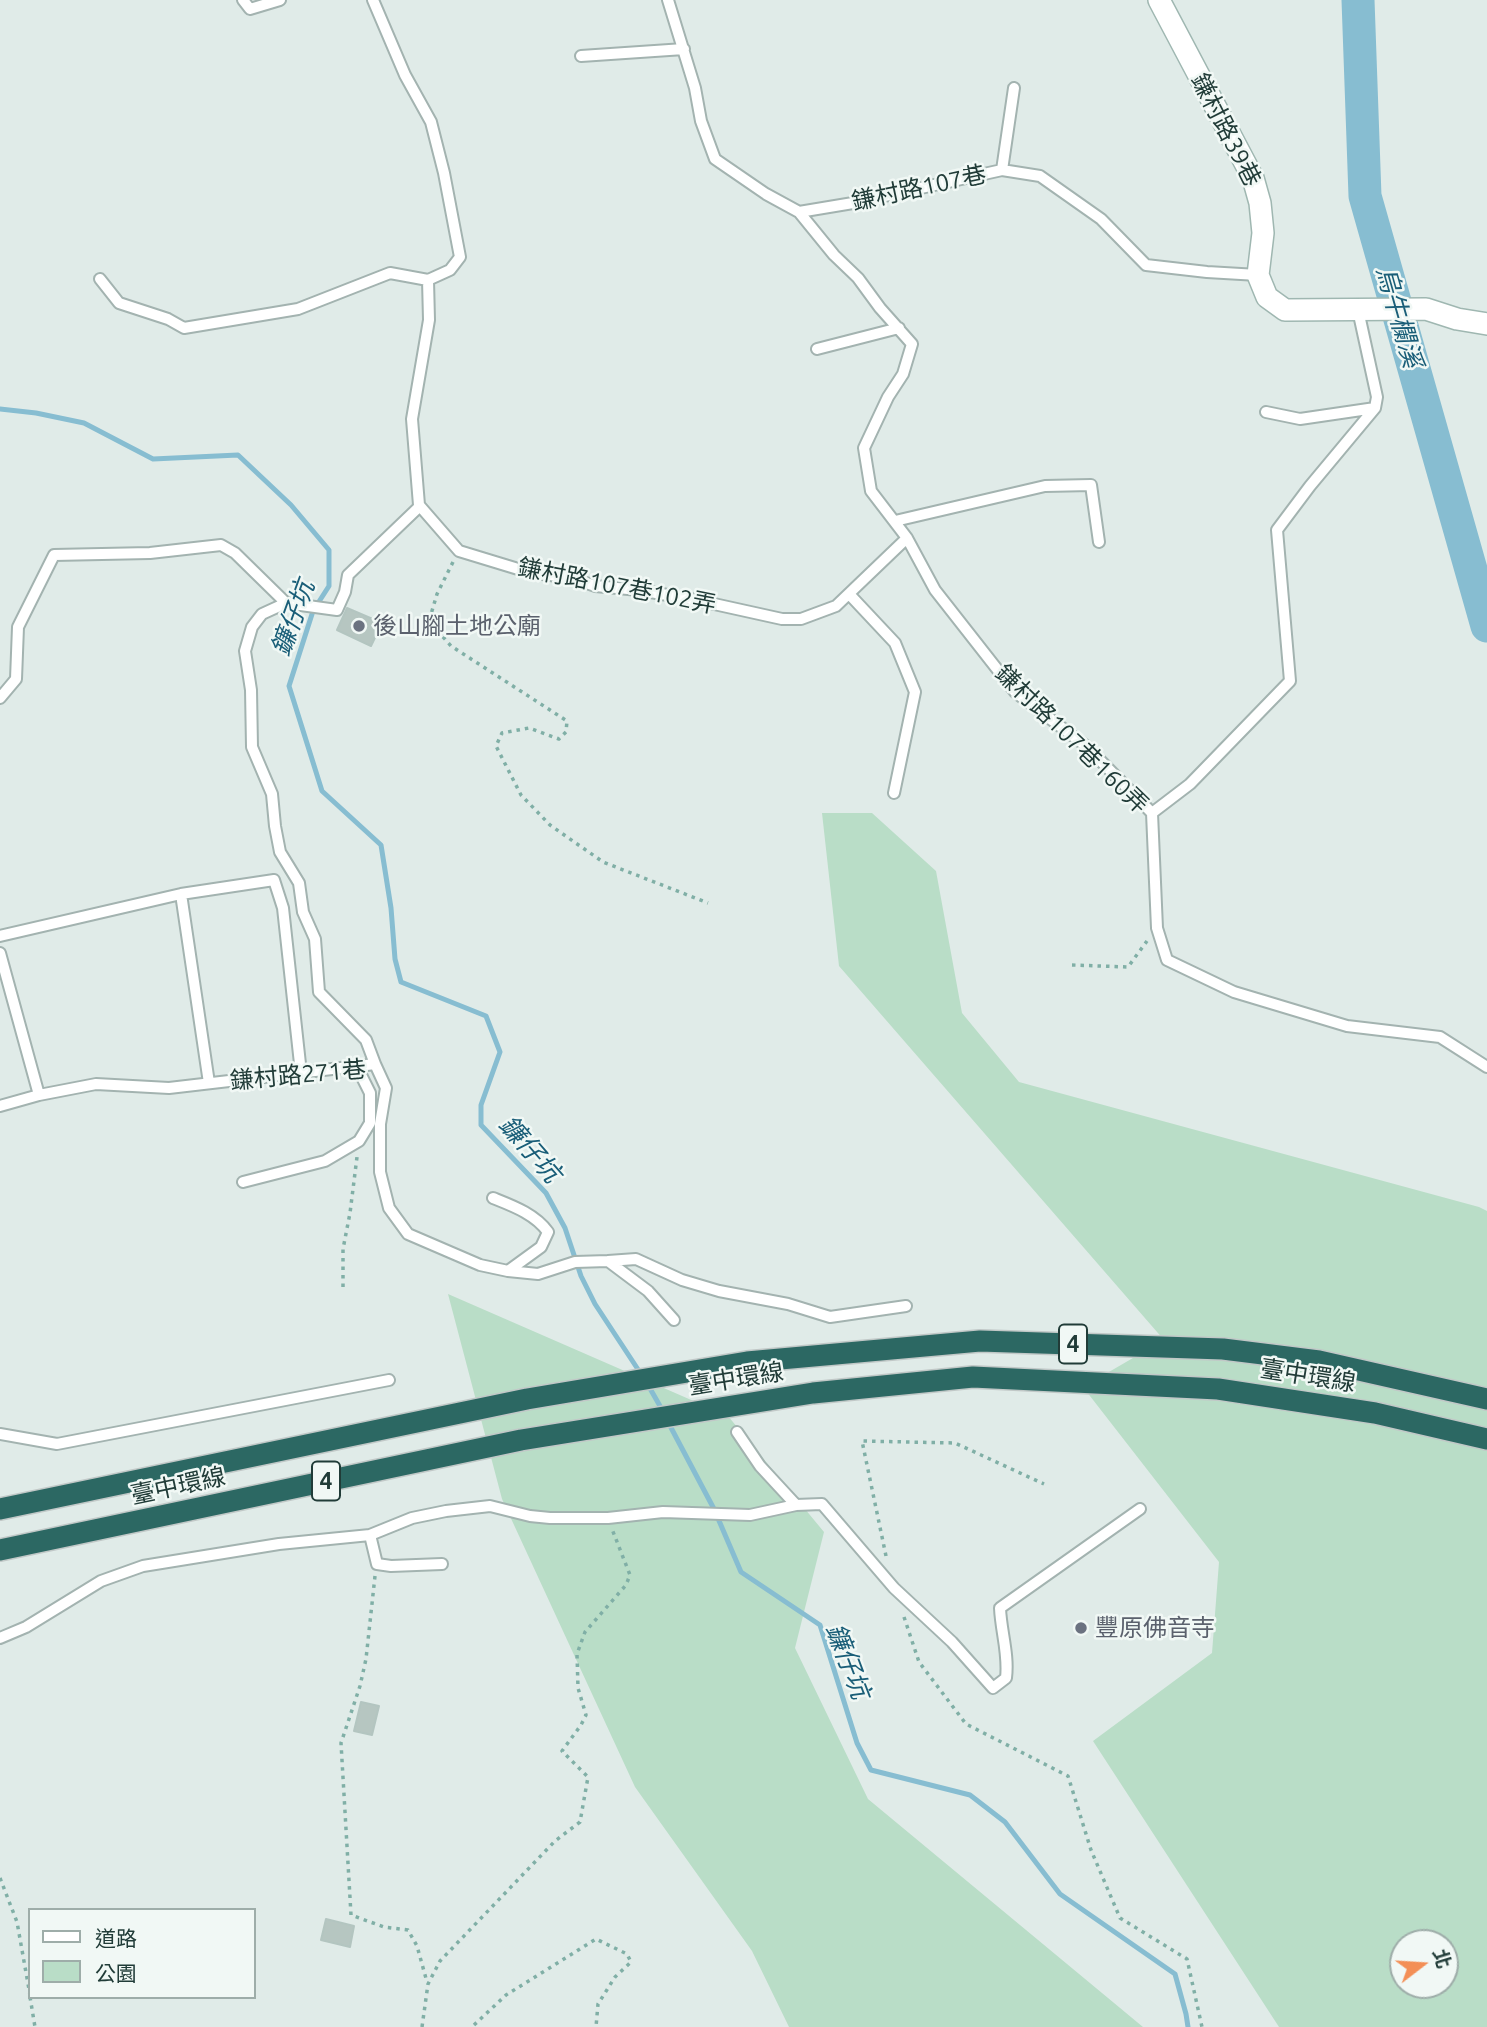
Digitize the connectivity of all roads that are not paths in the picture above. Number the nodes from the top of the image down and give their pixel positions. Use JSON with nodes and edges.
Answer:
{"nodes":[{"id":1,"x":243,"y":0,"type":"edge"},
{"id":2,"x":280,"y":0,"type":"edge"},
{"id":3,"x":373,"y":0,"type":"edge"},
{"id":4,"x":668,"y":0,"type":"edge"},
{"id":5,"x":1159,"y":0,"type":"edge"},
{"id":6,"x":684,"y":49,"type":"junction"},
{"id":7,"x":582,"y":56,"type":"dead end"},
{"id":8,"x":1014,"y":88,"type":"dead end"},
{"id":9,"x":1002,"y":170,"type":"junction"},
{"id":10,"x":799,"y":212,"type":"junction"},
{"id":11,"x":1258,"y":275,"type":"junction"},
{"id":12,"x":100,"y":279,"type":"dead end"},
{"id":13,"x":428,"y":279,"type":"junction"},
{"id":14,"x":1368,"y":310,"type":"junction"},
{"id":15,"x":1487,"y":324,"type":"edge"},
{"id":16,"x":899,"y":328,"type":"junction"},
{"id":17,"x":817,"y":349,"type":"dead end"},
{"id":18,"x":1375,"y":408,"type":"junction"},
{"id":19,"x":1266,"y":412,"type":"dead end"},
{"id":20,"x":420,"y":506,"type":"junction"},
{"id":21,"x":895,"y":522,"type":"junction"},
{"id":22,"x":907,"y":538,"type":"junction"},
{"id":23,"x":1099,"y":542,"type":"dead end"},
{"id":24,"x":849,"y":594,"type":"junction"},
{"id":25,"x":286,"y":603,"type":"junction"},
{"id":26,"x":0,"y":698,"type":"edge"},
{"id":27,"x":894,"y":793,"type":"dead end"},
{"id":28,"x":1152,"y":813,"type":"junction"},
{"id":29,"x":181,"y":894,"type":"junction"},
{"id":30,"x":0,"y":936,"type":"edge"},
{"id":31,"x":0,"y":953,"type":"edge"},
{"id":32,"x":375,"y":1064,"type":"junction"},
{"id":33,"x":357,"y":1067,"type":"junction"},
{"id":34,"x":1487,"y":1067,"type":"edge"},
{"id":35,"x":301,"y":1073,"type":"junction"},
{"id":36,"x":209,"y":1083,"type":"junction"},
{"id":37,"x":39,"y":1095,"type":"junction"},
{"id":38,"x":0,"y":1106,"type":"edge"},
{"id":39,"x":243,"y":1182,"type":"dead end"},
{"id":40,"x":493,"y":1198,"type":"dead end"},
{"id":41,"x":608,"y":1261,"type":"junction"},
{"id":42,"x":508,"y":1271,"type":"junction"},
{"id":43,"x":906,"y":1307,"type":"dead end"},
{"id":44,"x":674,"y":1320,"type":"dead end"},
{"id":45,"x":389,"y":1380,"type":"dead end"},
{"id":46,"x":1487,"y":1399,"type":"edge"},
{"id":47,"x":737,"y":1432,"type":"dead end"},
{"id":48,"x":0,"y":1434,"type":"edge"},
{"id":49,"x":1487,"y":1439,"type":"edge"},
{"id":50,"x":796,"y":1505,"type":"junction"},
{"id":51,"x":0,"y":1508,"type":"edge"},
{"id":52,"x":1140,"y":1509,"type":"dead end"},
{"id":53,"x":370,"y":1535,"type":"junction"},
{"id":54,"x":0,"y":1550,"type":"edge"},
{"id":55,"x":442,"y":1564,"type":"dead end"},
{"id":56,"x":0,"y":1638,"type":"edge"}],
"edges":[{"from":1,"to":2,"type":"lane"},
{"from":3,"to":13,"type":"lane"},
{"from":4,"to":6,"type":"lane"},
{"from":5,"to":11,"type":"street","name":"鎌村路39巷"},
{"from":6,"to":7,"type":"lane"},
{"from":6,"to":10,"type":"lane"},
{"from":8,"to":9,"type":"lane"},
{"from":9,"to":10,"type":"lane","name":"鎌村路107巷"},
{"from":9,"to":11,"type":"lane","name":"鎌村路107巷"},
{"from":10,"to":16,"type":"lane"},
{"from":11,"to":14,"type":"street"},
{"from":12,"to":13,"type":"lane"},
{"from":13,"to":20,"type":"lane"},
{"from":14,"to":15,"type":"street"},
{"from":14,"to":18,"type":"lane"},
{"from":16,"to":17,"type":"lane"},
{"from":16,"to":21,"type":"lane"},
{"from":18,"to":19,"type":"lane"},
{"from":18,"to":28,"type":"lane"},
{"from":20,"to":24,"type":"lane","name":"鎌村路107巷102弄"},
{"from":20,"to":25,"type":"lane"},
{"from":21,"to":22,"type":"lane"},
{"from":21,"to":23,"type":"lane"},
{"from":22,"to":24,"type":"lane","name":"鎌村路107巷102弄"},
{"from":22,"to":28,"type":"lane","name":"鎌村路107巷160弄"},
{"from":24,"to":27,"type":"lane"},
{"from":25,"to":26,"type":"lane"},
{"from":25,"to":32,"type":"lane"},
{"from":28,"to":34,"type":"lane","name":"鎌村路107巷160弄"},
{"from":29,"to":30,"type":"lane"},
{"from":29,"to":35,"type":"lane"},
{"from":29,"to":36,"type":"lane"},
{"from":31,"to":37,"type":"lane"},
{"from":32,"to":33,"type":"lane","name":"鎌村路271巷"},
{"from":32,"to":42,"type":"lane","name":"鎌村路271巷"},
{"from":33,"to":35,"type":"lane","name":"鎌村路271巷"},
{"from":33,"to":39,"type":"lane"},
{"from":35,"to":36,"type":"lane","name":"鎌村路271巷"},
{"from":36,"to":37,"type":"lane","name":"鎌村路271巷"},
{"from":37,"to":38,"type":"lane","name":"鎌村路271巷"},
{"from":40,"to":42,"type":"lane"},
{"from":41,"to":42,"type":"lane","name":"鎌村路271巷"},
{"from":41,"to":43,"type":"lane","name":"鎌村路271巷"},
{"from":41,"to":44,"type":"lane"},
{"from":45,"to":48,"type":"lane"},
{"from":46,"to":51,"type":"highway","name":"臺中環線","number":"4"},
{"from":47,"to":50,"type":"lane"},
{"from":49,"to":54,"type":"highway","name":"臺中環線","number":"4"},
{"from":50,"to":52,"type":"lane"},
{"from":50,"to":53,"type":"lane"},
{"from":53,"to":55,"type":"lane"},
{"from":53,"to":56,"type":"lane"}]}
